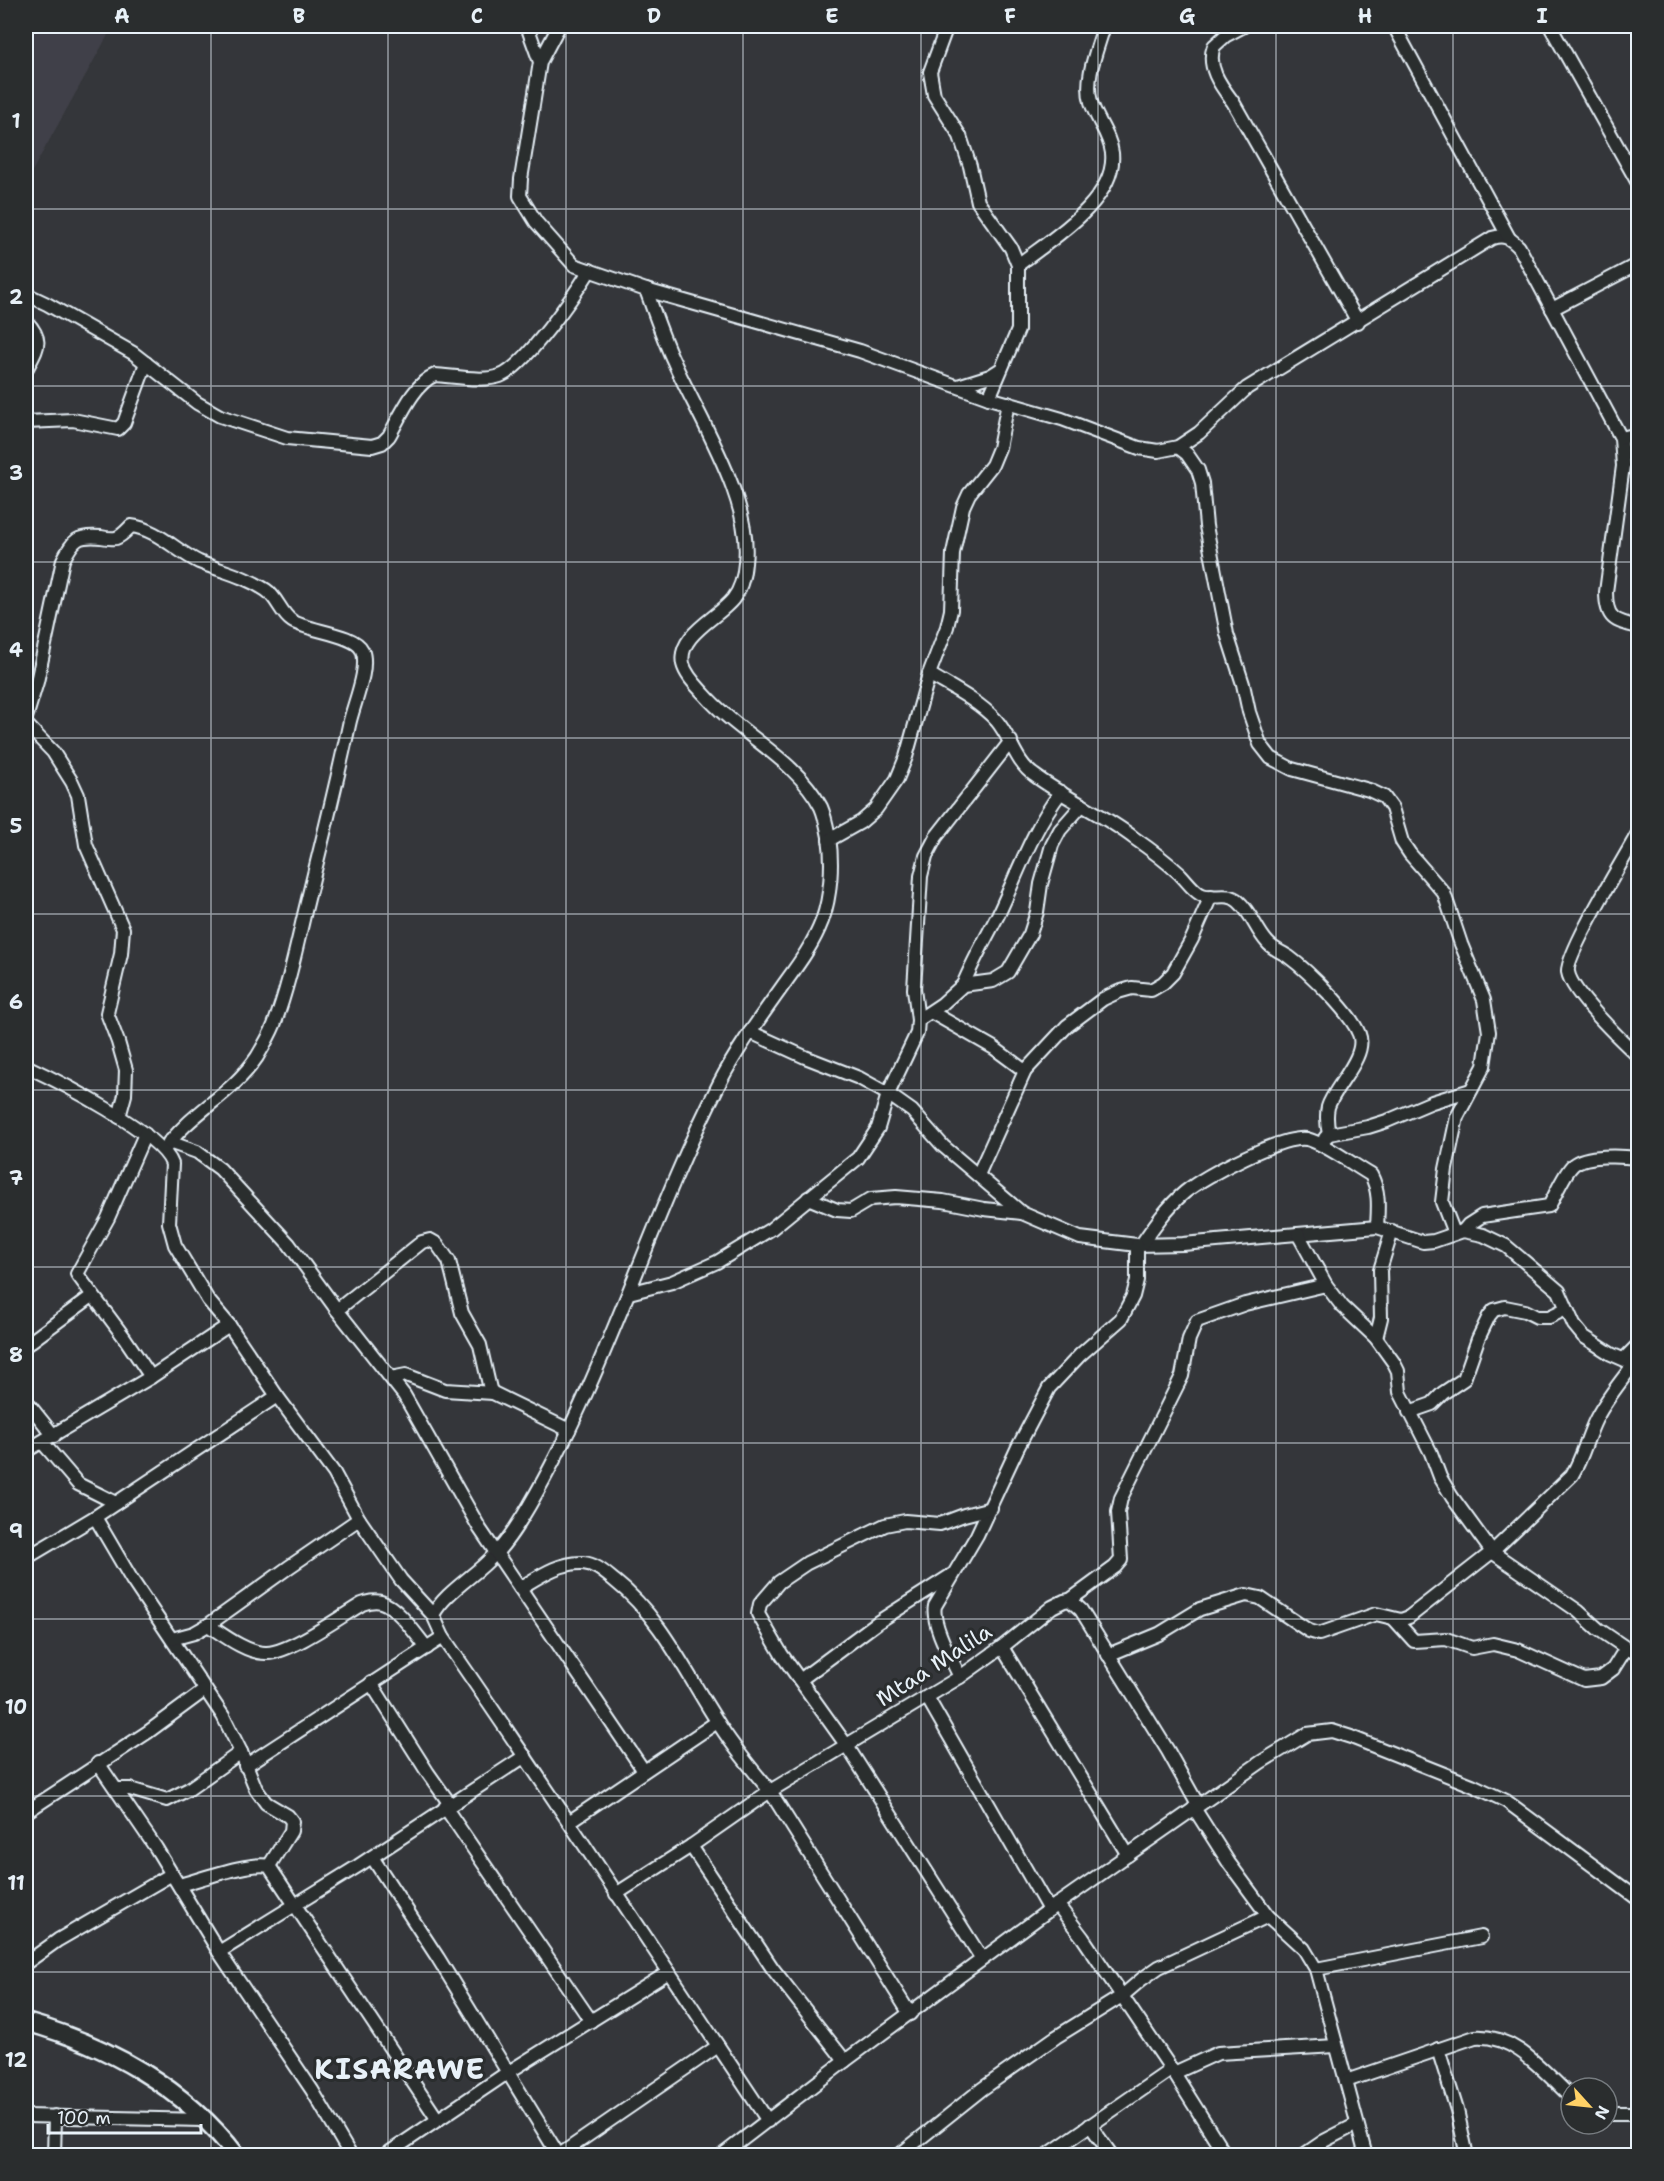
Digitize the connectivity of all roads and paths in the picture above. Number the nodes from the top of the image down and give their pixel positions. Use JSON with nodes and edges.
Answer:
{"nodes":[{"id":1,"x":527,"y":26,"type":"edge"},
{"id":2,"x":559,"y":26,"type":"edge"},
{"id":3,"x":947,"y":26,"type":"edge"},
{"id":4,"x":1104,"y":26,"type":"edge"},
{"id":5,"x":1244,"y":26,"type":"edge"},
{"id":6,"x":1394,"y":26,"type":"edge"},
{"id":7,"x":1550,"y":26,"type":"edge"},
{"id":8,"x":540,"y":62,"type":"junction"},
{"id":9,"x":1638,"y":183,"type":"edge"},
{"id":10,"x":1509,"y":238,"type":"junction"},
{"id":11,"x":1638,"y":264,"type":"edge"},
{"id":12,"x":1018,"y":265,"type":"junction"},
{"id":13,"x":590,"y":270,"type":"junction"},
{"id":14,"x":646,"y":290,"type":"junction"},
{"id":15,"x":26,"y":294,"type":"edge"},
{"id":16,"x":1552,"y":309,"type":"junction"},
{"id":17,"x":26,"y":321,"type":"edge"},
{"id":18,"x":1358,"y":322,"type":"junction"},
{"id":19,"x":146,"y":363,"type":"junction"},
{"id":20,"x":1002,"y":368,"type":"junction"},
{"id":21,"x":26,"y":370,"type":"edge"},
{"id":22,"x":958,"y":386,"type":"junction"},
{"id":23,"x":989,"y":398,"type":"junction"},
{"id":24,"x":1008,"y":403,"type":"junction"},
{"id":25,"x":26,"y":422,"type":"edge"},
{"id":26,"x":1638,"y":434,"type":"edge"},
{"id":27,"x":1621,"y":438,"type":"junction"},
{"id":28,"x":1178,"y":447,"type":"junction"},
{"id":29,"x":1638,"y":627,"type":"edge"},
{"id":30,"x":929,"y":674,"type":"junction"},
{"id":31,"x":26,"y":718,"type":"edge"},
{"id":32,"x":26,"y":724,"type":"edge"},
{"id":33,"x":1011,"y":741,"type":"junction"},
{"id":34,"x":1060,"y":792,"type":"junction"},
{"id":35,"x":1082,"y":805,"type":"junction"},
{"id":36,"x":1638,"y":833,"type":"edge"},
{"id":37,"x":830,"y":840,"type":"junction"},
{"id":38,"x":1211,"y":896,"type":"junction"},
{"id":39,"x":963,"y":985,"type":"junction"},
{"id":40,"x":931,"y":1012,"type":"junction"},
{"id":41,"x":918,"y":1020,"type":"junction"},
{"id":42,"x":750,"y":1032,"type":"junction"},
{"id":43,"x":1638,"y":1056,"type":"edge"},
{"id":44,"x":26,"y":1066,"type":"edge"},
{"id":45,"x":1025,"y":1071,"type":"junction"},
{"id":46,"x":1471,"y":1090,"type":"junction"},
{"id":47,"x":888,"y":1094,"type":"junction"},
{"id":48,"x":119,"y":1117,"type":"junction"},
{"id":49,"x":145,"y":1134,"type":"junction"},
{"id":50,"x":1329,"y":1134,"type":"junction"},
{"id":51,"x":1319,"y":1144,"type":"junction"},
{"id":52,"x":167,"y":1146,"type":"junction"},
{"id":53,"x":1638,"y":1158,"type":"edge"},
{"id":54,"x":978,"y":1175,"type":"junction"},
{"id":55,"x":808,"y":1198,"type":"junction"},
{"id":56,"x":1022,"y":1213,"type":"junction"},
{"id":57,"x":1377,"y":1227,"type":"junction"},
{"id":58,"x":1392,"y":1231,"type":"junction"},
{"id":59,"x":1459,"y":1232,"type":"junction"},
{"id":60,"x":1298,"y":1234,"type":"junction"},
{"id":61,"x":1139,"y":1245,"type":"junction"},
{"id":62,"x":1326,"y":1285,"type":"junction"},
{"id":63,"x":628,"y":1293,"type":"junction"},
{"id":64,"x":92,"y":1296,"type":"junction"},
{"id":65,"x":337,"y":1310,"type":"junction"},
{"id":66,"x":1566,"y":1310,"type":"junction"},
{"id":67,"x":229,"y":1324,"type":"junction"},
{"id":68,"x":1376,"y":1338,"type":"junction"},
{"id":69,"x":26,"y":1345,"type":"edge"},
{"id":70,"x":1638,"y":1345,"type":"edge"},
{"id":71,"x":1632,"y":1362,"type":"edge"},
{"id":72,"x":151,"y":1377,"type":"junction"},
{"id":73,"x":392,"y":1378,"type":"junction"},
{"id":74,"x":493,"y":1393,"type":"junction"},
{"id":75,"x":277,"y":1396,"type":"junction"},
{"id":76,"x":26,"y":1401,"type":"edge"},
{"id":77,"x":1409,"y":1412,"type":"junction"},
{"id":78,"x":569,"y":1430,"type":"junction"},
{"id":79,"x":48,"y":1439,"type":"junction"},
{"id":80,"x":26,"y":1451,"type":"edge"},
{"id":81,"x":116,"y":1503,"type":"junction"},
{"id":82,"x":991,"y":1509,"type":"junction"},
{"id":83,"x":95,"y":1517,"type":"junction"},
{"id":84,"x":359,"y":1519,"type":"junction"},
{"id":85,"x":1492,"y":1552,"type":"junction"},
{"id":86,"x":497,"y":1553,"type":"junction"},
{"id":87,"x":26,"y":1558,"type":"edge"},
{"id":88,"x":952,"y":1575,"type":"junction"},
{"id":89,"x":520,"y":1588,"type":"junction"},
{"id":90,"x":1070,"y":1600,"type":"junction"},
{"id":91,"x":433,"y":1615,"type":"junction"},
{"id":92,"x":1394,"y":1619,"type":"junction"},
{"id":93,"x":208,"y":1625,"type":"junction"},
{"id":94,"x":443,"y":1637,"type":"junction"},
{"id":95,"x":172,"y":1639,"type":"junction"},
{"id":96,"x":1002,"y":1647,"type":"junction"},
{"id":97,"x":427,"y":1648,"type":"junction"},
{"id":98,"x":1626,"y":1648,"type":"junction"},
{"id":99,"x":1638,"y":1654,"type":"edge"},
{"id":100,"x":1108,"y":1655,"type":"junction"},
{"id":101,"x":960,"y":1677,"type":"junction"},
{"id":102,"x":800,"y":1680,"type":"junction"},
{"id":103,"x":371,"y":1683,"type":"junction"},
{"id":104,"x":205,"y":1690,"type":"junction"},
{"id":105,"x":927,"y":1697,"type":"junction"},
{"id":106,"x":717,"y":1722,"type":"junction"},
{"id":107,"x":847,"y":1746,"type":"junction"},
{"id":108,"x":241,"y":1752,"type":"junction"},
{"id":109,"x":525,"y":1756,"type":"junction"},
{"id":110,"x":98,"y":1763,"type":"junction"},
{"id":111,"x":245,"y":1766,"type":"junction"},
{"id":112,"x":644,"y":1771,"type":"junction"},
{"id":113,"x":116,"y":1789,"type":"junction"},
{"id":114,"x":770,"y":1791,"type":"junction"},
{"id":115,"x":448,"y":1806,"type":"junction"},
{"id":116,"x":1196,"y":1807,"type":"junction"},
{"id":117,"x":26,"y":1812,"type":"edge"},
{"id":118,"x":569,"y":1822,"type":"junction"},
{"id":119,"x":691,"y":1846,"type":"junction"},
{"id":120,"x":1128,"y":1855,"type":"junction"},
{"id":121,"x":372,"y":1857,"type":"junction"},
{"id":122,"x":269,"y":1866,"type":"junction"},
{"id":123,"x":175,"y":1880,"type":"junction"},
{"id":124,"x":615,"y":1894,"type":"junction"},
{"id":125,"x":1638,"y":1899,"type":"edge"},
{"id":126,"x":295,"y":1903,"type":"junction"},
{"id":127,"x":1053,"y":1907,"type":"junction"},
{"id":128,"x":1268,"y":1916,"type":"junction"},
{"id":129,"x":1481,"y":1937,"type":"dead end"},
{"id":130,"x":219,"y":1952,"type":"junction"},
{"id":131,"x":982,"y":1959,"type":"junction"},
{"id":132,"x":26,"y":1963,"type":"edge"},
{"id":133,"x":1316,"y":1969,"type":"junction"},
{"id":134,"x":669,"y":1972,"type":"junction"},
{"id":135,"x":1122,"y":1996,"type":"junction"},
{"id":136,"x":910,"y":2014,"type":"junction"},
{"id":137,"x":591,"y":2021,"type":"junction"},
{"id":138,"x":26,"y":2022,"type":"edge"},
{"id":139,"x":718,"y":2046,"type":"junction"},
{"id":140,"x":1336,"y":2046,"type":"junction"},
{"id":141,"x":1438,"y":2049,"type":"junction"},
{"id":142,"x":845,"y":2061,"type":"junction"},
{"id":143,"x":1173,"y":2071,"type":"junction"},
{"id":144,"x":507,"y":2073,"type":"junction"},
{"id":145,"x":1346,"y":2081,"type":"junction"},
{"id":146,"x":1559,"y":2086,"type":"edge"},
{"id":147,"x":1619,"y":2113,"type":"edge"},
{"id":148,"x":1638,"y":2113,"type":"edge"},
{"id":149,"x":26,"y":2116,"type":"edge"},
{"id":150,"x":55,"y":2116,"type":"junction"},
{"id":151,"x":203,"y":2120,"type":"junction"},
{"id":152,"x":438,"y":2120,"type":"junction"},
{"id":153,"x":768,"y":2121,"type":"junction"},
{"id":154,"x":1358,"y":2124,"type":"junction"},
{"id":155,"x":1090,"y":2125,"type":"junction"},
{"id":156,"x":559,"y":2155,"type":"edge"},
{"id":157,"x":54,"y":2156,"type":"edge"},
{"id":158,"x":237,"y":2156,"type":"edge"},
{"id":159,"x":351,"y":2156,"type":"edge"},
{"id":160,"x":384,"y":2156,"type":"edge"},
{"id":161,"x":721,"y":2156,"type":"edge"},
{"id":162,"x":898,"y":2156,"type":"edge"},
{"id":163,"x":1046,"y":2156,"type":"edge"},
{"id":164,"x":1112,"y":2156,"type":"edge"},
{"id":165,"x":1226,"y":2156,"type":"edge"},
{"id":166,"x":1302,"y":2156,"type":"edge"},
{"id":167,"x":1366,"y":2156,"type":"edge"},
{"id":168,"x":1467,"y":2156,"type":"edge"}],
"edges":[{"from":1,"to":8,"type":"street"},
{"from":2,"to":8,"type":"street"},
{"from":3,"to":12,"type":"street"},
{"from":4,"to":12,"type":"street"},
{"from":5,"to":18,"type":"street"},
{"from":6,"to":10,"type":"street"},
{"from":7,"to":9,"type":"street"},
{"from":8,"to":13,"type":"street"},
{"from":10,"to":16,"type":"street"},
{"from":10,"to":18,"type":"street"},
{"from":11,"to":16,"type":"street"},
{"from":12,"to":20,"type":"street"},
{"from":13,"to":14,"type":"street"},
{"from":13,"to":19,"type":"street"},
{"from":14,"to":22,"type":"street"},
{"from":14,"to":37,"type":"street"},
{"from":15,"to":19,"type":"street"},
{"from":16,"to":27,"type":"street"},
{"from":17,"to":21,"type":"street"},
{"from":18,"to":28,"type":"street"},
{"from":19,"to":25,"type":"street"},
{"from":20,"to":22,"type":"street"},
{"from":20,"to":23,"type":"street"},
{"from":22,"to":23,"type":"street"},
{"from":23,"to":24,"type":"street"},
{"from":24,"to":28,"type":"street"},
{"from":24,"to":30,"type":"street"},
{"from":26,"to":27,"type":"street"},
{"from":27,"to":29,"type":"street"},
{"from":28,"to":46,"type":"street"},
{"from":30,"to":33,"type":"street"},
{"from":30,"to":37,"type":"street"},
{"from":31,"to":52,"type":"street"},
{"from":32,"to":48,"type":"street"},
{"from":33,"to":34,"type":"street"},
{"from":33,"to":41,"type":"street"},
{"from":34,"to":35,"type":"street"},
{"from":34,"to":39,"type":"street"},
{"from":35,"to":38,"type":"street"},
{"from":35,"to":39,"type":"street"},
{"from":36,"to":43,"type":"street"},
{"from":37,"to":42,"type":"street"},
{"from":38,"to":45,"type":"street"},
{"from":38,"to":50,"type":"street"},
{"from":39,"to":40,"type":"street"},
{"from":40,"to":41,"type":"street"},
{"from":40,"to":45,"type":"street"},
{"from":41,"to":47,"type":"street"},
{"from":42,"to":47,"type":"street"},
{"from":42,"to":63,"type":"street"},
{"from":44,"to":48,"type":"street"},
{"from":45,"to":54,"type":"street"},
{"from":46,"to":50,"type":"street"},
{"from":46,"to":59,"type":"street"},
{"from":47,"to":54,"type":"street"},
{"from":47,"to":55,"type":"street"},
{"from":48,"to":49,"type":"street"},
{"from":49,"to":52,"type":"street"},
{"from":49,"to":64,"type":"street"},
{"from":50,"to":51,"type":"street"},
{"from":51,"to":57,"type":"street"},
{"from":51,"to":61,"type":"street"},
{"from":52,"to":65,"type":"street"},
{"from":52,"to":67,"type":"street"},
{"from":53,"to":59,"type":"street"},
{"from":54,"to":56,"type":"street"},
{"from":55,"to":56,"type":"street"},
{"from":55,"to":63,"type":"street"},
{"from":56,"to":61,"type":"street"},
{"from":57,"to":58,"type":"street"},
{"from":57,"to":60,"type":"street"},
{"from":58,"to":59,"type":"street"},
{"from":58,"to":68,"type":"street"},
{"from":59,"to":66,"type":"street"},
{"from":60,"to":61,"type":"street"},
{"from":60,"to":62,"type":"street"},
{"from":61,"to":82,"type":"street"},
{"from":62,"to":68,"type":"street"},
{"from":62,"to":90,"type":"street","name":"Mtaa Malila"},
{"from":63,"to":78,"type":"street"},
{"from":64,"to":69,"type":"street"},
{"from":64,"to":72,"type":"street"},
{"from":65,"to":73,"type":"street"},
{"from":65,"to":74,"type":"street"},
{"from":66,"to":71,"type":"street"},
{"from":66,"to":77,"type":"street"},
{"from":67,"to":72,"type":"street"},
{"from":67,"to":75,"type":"street"},
{"from":68,"to":77,"type":"street"},
{"from":70,"to":71,"type":"street"},
{"from":71,"to":85,"type":"street"},
{"from":72,"to":79,"type":"street"},
{"from":73,"to":74,"type":"street"},
{"from":73,"to":86,"type":"street"},
{"from":74,"to":78,"type":"street"},
{"from":75,"to":81,"type":"street"},
{"from":75,"to":84,"type":"street"},
{"from":76,"to":79,"type":"street"},
{"from":77,"to":85,"type":"street"},
{"from":78,"to":86,"type":"street"},
{"from":79,"to":80,"type":"street"},
{"from":79,"to":81,"type":"street"},
{"from":81,"to":83,"type":"street"},
{"from":82,"to":88,"type":"street"},
{"from":82,"to":102,"type":"street"},
{"from":83,"to":87,"type":"street"},
{"from":83,"to":95,"type":"street"},
{"from":84,"to":91,"type":"street"},
{"from":84,"to":93,"type":"street"},
{"from":85,"to":92,"type":"street"},
{"from":85,"to":98,"type":"street"},
{"from":86,"to":89,"type":"street"},
{"from":86,"to":91,"type":"street"},
{"from":88,"to":101,"type":"street"},
{"from":88,"to":102,"type":"street"},
{"from":89,"to":106,"type":"street"},
{"from":89,"to":112,"type":"street"},
{"from":90,"to":96,"type":"street","name":"Mtaa Malila"},
{"from":90,"to":100,"type":"street"},
{"from":91,"to":94,"type":"street"},
{"from":92,"to":98,"type":"street"},
{"from":92,"to":100,"type":"street"},
{"from":93,"to":95,"type":"street"},
{"from":93,"to":97,"type":"street"},
{"from":94,"to":97,"type":"street"},
{"from":94,"to":109,"type":"street"},
{"from":95,"to":104,"type":"street"},
{"from":96,"to":101,"type":"street","name":"Mtaa Malila"},
{"from":96,"to":120,"type":"street"},
{"from":97,"to":103,"type":"street"},
{"from":98,"to":99,"type":"street"},
{"from":100,"to":116,"type":"street"},
{"from":101,"to":105,"type":"street","name":"Mtaa Malila"},
{"from":102,"to":107,"type":"street"},
{"from":103,"to":111,"type":"street"},
{"from":103,"to":115,"type":"street"},
{"from":104,"to":108,"type":"street"},
{"from":104,"to":110,"type":"street"},
{"from":105,"to":107,"type":"street","name":"Mtaa Malila"},
{"from":105,"to":127,"type":"street"},
{"from":106,"to":112,"type":"street"},
{"from":106,"to":114,"type":"street"},
{"from":107,"to":114,"type":"street","name":"Mtaa Malila"},
{"from":107,"to":131,"type":"street"},
{"from":108,"to":111,"type":"street"},
{"from":108,"to":113,"type":"street"},
{"from":109,"to":115,"type":"street"},
{"from":109,"to":118,"type":"street"},
{"from":110,"to":113,"type":"street"},
{"from":110,"to":117,"type":"street"},
{"from":111,"to":122,"type":"street"},
{"from":112,"to":118,"type":"street"},
{"from":113,"to":123,"type":"street"},
{"from":114,"to":119,"type":"street","name":"Mtaa Malila"},
{"from":114,"to":136,"type":"street"},
{"from":115,"to":121,"type":"street"},
{"from":115,"to":137,"type":"street"},
{"from":116,"to":120,"type":"street"},
{"from":116,"to":125,"type":"street"},
{"from":116,"to":128,"type":"street"},
{"from":118,"to":124,"type":"street"},
{"from":119,"to":124,"type":"street","name":"Mtaa Malila"},
{"from":119,"to":142,"type":"street"},
{"from":120,"to":127,"type":"street"},
{"from":121,"to":126,"type":"street"},
{"from":121,"to":144,"type":"street"},
{"from":122,"to":123,"type":"street"},
{"from":122,"to":126,"type":"street"},
{"from":123,"to":130,"type":"street"},
{"from":123,"to":132,"type":"street"},
{"from":124,"to":134,"type":"street"},
{"from":126,"to":130,"type":"street"},
{"from":126,"to":152,"type":"street"},
{"from":127,"to":131,"type":"street"},
{"from":127,"to":135,"type":"street"},
{"from":128,"to":133,"type":"street"},
{"from":128,"to":135,"type":"street"},
{"from":129,"to":133,"type":"street"},
{"from":130,"to":159,"type":"street"},
{"from":131,"to":136,"type":"street"},
{"from":133,"to":140,"type":"street"},
{"from":134,"to":137,"type":"street"},
{"from":134,"to":139,"type":"street"},
{"from":135,"to":143,"type":"street"},
{"from":135,"to":162,"type":"street"},
{"from":136,"to":142,"type":"street"},
{"from":137,"to":144,"type":"street"},
{"from":138,"to":151,"type":"main road"},
{"from":139,"to":153,"type":"street"},
{"from":139,"to":156,"type":"street"},
{"from":140,"to":143,"type":"street"},
{"from":140,"to":145,"type":"street"},
{"from":141,"to":145,"type":"street"},
{"from":141,"to":146,"type":"street"},
{"from":141,"to":168,"type":"street"},
{"from":142,"to":153,"type":"street"},
{"from":143,"to":155,"type":"street"},
{"from":143,"to":165,"type":"street"},
{"from":144,"to":152,"type":"street"},
{"from":144,"to":156,"type":"street"},
{"from":145,"to":154,"type":"street"},
{"from":147,"to":148,"type":"street"},
{"from":149,"to":150,"type":"street"},
{"from":150,"to":151,"type":"street"},
{"from":150,"to":157,"type":"street"},
{"from":151,"to":158,"type":"main road"},
{"from":152,"to":160,"type":"street"},
{"from":153,"to":161,"type":"street"},
{"from":154,"to":166,"type":"street"},
{"from":154,"to":167,"type":"street"},
{"from":155,"to":163,"type":"street"},
{"from":155,"to":164,"type":"street"}]}
